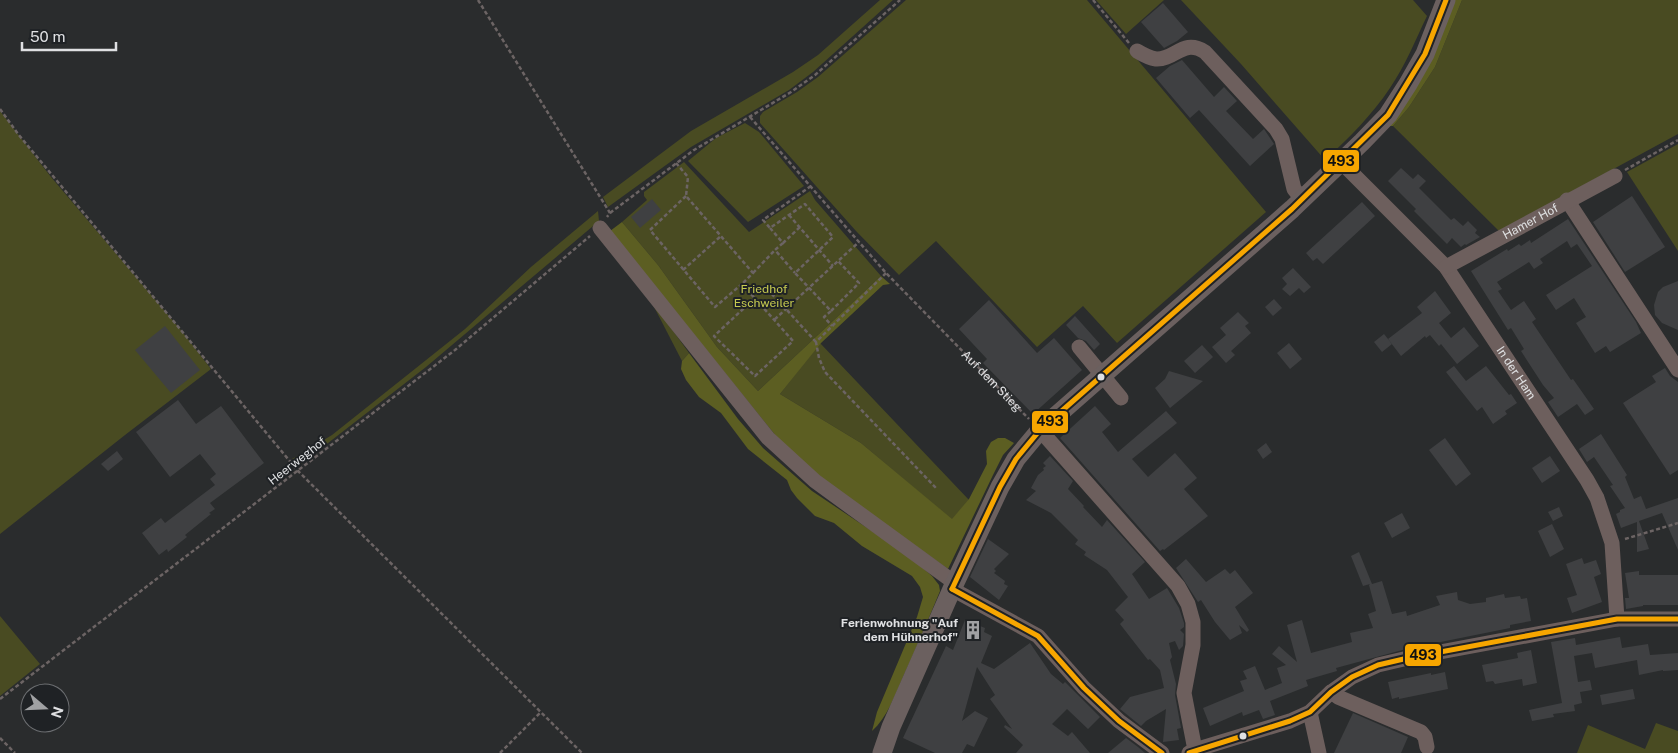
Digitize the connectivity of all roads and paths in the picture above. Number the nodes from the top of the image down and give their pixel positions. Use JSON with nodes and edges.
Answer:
{"nodes":[{"id":1,"x":478,"y":0,"type":"edge"},
{"id":2,"x":900,"y":0,"type":"edge"},
{"id":3,"x":1093,"y":0,"type":"edge"},
{"id":4,"x":1446,"y":0,"type":"edge"},
{"id":5,"x":1137,"y":51,"type":"joint"},
{"id":6,"x":0,"y":108,"type":"edge"},
{"id":7,"x":750,"y":117,"type":"junction"},
{"id":8,"x":1678,"y":140,"type":"edge"},
{"id":9,"x":676,"y":163,"type":"junction"},
{"id":10,"x":1342,"y":163,"type":"junction"},
{"id":11,"x":1615,"y":176,"type":"joint"},
{"id":12,"x":810,"y":186,"type":"junction"},
{"id":13,"x":686,"y":196,"type":"junction"},
{"id":14,"x":1302,"y":199,"type":"junction"},
{"id":15,"x":1567,"y":200,"type":"junction"},
{"id":16,"x":610,"y":212,"type":"junction"},
{"id":17,"x":789,"y":215,"type":"junction"},
{"id":18,"x":800,"y":227,"type":"junction"},
{"id":19,"x":600,"y":228,"type":"junction"},
{"id":20,"x":770,"y":228,"type":"junction"},
{"id":21,"x":721,"y":236,"type":"junction"},
{"id":22,"x":859,"y":242,"type":"junction"},
{"id":23,"x":783,"y":243,"type":"junction"},
{"id":24,"x":775,"y":250,"type":"junction"},
{"id":25,"x":819,"y":250,"type":"junction"},
{"id":26,"x":838,"y":261,"type":"junction"},
{"id":27,"x":833,"y":266,"type":"junction"},
{"id":28,"x":1446,"y":267,"type":"junction"},
{"id":29,"x":683,"y":270,"type":"junction"},
{"id":30,"x":753,"y":273,"type":"junction"},
{"id":31,"x":795,"y":273,"type":"junction"},
{"id":32,"x":886,"y":273,"type":"junction"},
{"id":33,"x":742,"y":284,"type":"junction"},
{"id":34,"x":809,"y":288,"type":"junction"},
{"id":35,"x":767,"y":289,"type":"dead end"},
{"id":36,"x":755,"y":298,"type":"junction"},
{"id":37,"x":786,"y":309,"type":"junction"},
{"id":38,"x":831,"y":311,"type":"junction"},
{"id":39,"x":774,"y":320,"type":"junction"},
{"id":40,"x":832,"y":326,"type":"junction"},
{"id":41,"x":816,"y":342,"type":"junction"},
{"id":42,"x":1079,"y":347,"type":"dead end"},
{"id":43,"x":1678,"y":370,"type":"edge"},
{"id":44,"x":1103,"y":375,"type":"junction"},
{"id":45,"x":1121,"y":398,"type":"dead end"},
{"id":46,"x":1040,"y":430,"type":"junction"},
{"id":47,"x":298,"y":471,"type":"junction"},
{"id":48,"x":936,"y":488,"type":"dead end"},
{"id":49,"x":1678,"y":523,"type":"edge"},
{"id":50,"x":1612,"y":543,"type":"junction"},
{"id":51,"x":953,"y":586,"type":"junction"},
{"id":52,"x":1678,"y":618,"type":"edge"},
{"id":53,"x":1617,"y":619,"type":"junction"},
{"id":54,"x":1331,"y":692,"type":"junction"},
{"id":55,"x":0,"y":699,"type":"edge"},
{"id":56,"x":541,"y":712,"type":"junction"},
{"id":57,"x":1310,"y":712,"type":"junction"},
{"id":58,"x":0,"y":738,"type":"edge"},
{"id":59,"x":1427,"y":747,"type":"dead end"},
{"id":60,"x":1192,"y":752,"type":"edge"},
{"id":61,"x":15,"y":753,"type":"edge"},
{"id":62,"x":500,"y":753,"type":"edge"},
{"id":63,"x":582,"y":753,"type":"edge"},
{"id":64,"x":882,"y":753,"type":"edge"},
{"id":65,"x":1162,"y":753,"type":"edge"},
{"id":66,"x":1319,"y":753,"type":"edge"}],
"edges":[{"from":1,"to":16,"type":"path"},
{"from":2,"to":7,"type":"path"},
{"from":3,"to":5,"type":"path"},
{"from":4,"to":10,"type":"main road"},
{"from":5,"to":14,"type":"street"},
{"from":6,"to":47,"type":"path"},
{"from":7,"to":9,"type":"path"},
{"from":7,"to":12,"type":"path","name":"Auf dem Stieg"},
{"from":8,"to":11,"type":"path"},
{"from":9,"to":13,"type":"path"},
{"from":9,"to":16,"type":"path"},
{"from":10,"to":14,"type":"main road"},
{"from":10,"to":28,"type":"street","name":"In der Ham"},
{"from":11,"to":15,"type":"street","name":"Hamer Hof"},
{"from":12,"to":20,"type":"path"},
{"from":12,"to":22,"type":"path","name":"Auf dem Stieg"},
{"from":13,"to":21,"type":"path"},
{"from":13,"to":29,"type":"path"},
{"from":14,"to":44,"type":"main road"},
{"from":15,"to":28,"type":"street","name":"Hamer Hof"},
{"from":15,"to":43,"type":"street"},
{"from":16,"to":19,"type":"path","name":"Heerweghof"},
{"from":17,"to":18,"type":"path"},
{"from":17,"to":20,"type":"path"},
{"from":17,"to":25,"type":"path"},
{"from":18,"to":23,"type":"path"},
{"from":18,"to":25,"type":"path"},
{"from":19,"to":47,"type":"path","name":"Heerweghof"},
{"from":19,"to":51,"type":"street"},
{"from":20,"to":23,"type":"path"},
{"from":21,"to":29,"type":"path"},
{"from":21,"to":30,"type":"path"},
{"from":22,"to":26,"type":"path"},
{"from":22,"to":32,"type":"path","name":"Auf dem Stieg"},
{"from":23,"to":24,"type":"path"},
{"from":24,"to":30,"type":"path"},
{"from":24,"to":31,"type":"path"},
{"from":25,"to":27,"type":"path"},
{"from":25,"to":31,"type":"path"},
{"from":26,"to":27,"type":"path"},
{"from":26,"to":38,"type":"path"},
{"from":27,"to":34,"type":"path"},
{"from":28,"to":50,"type":"street","name":"In der Ham"},
{"from":29,"to":33,"type":"path"},
{"from":30,"to":33,"type":"path"},
{"from":31,"to":34,"type":"path"},
{"from":32,"to":40,"type":"path"},
{"from":32,"to":46,"type":"path","name":"Auf dem Stieg"},
{"from":33,"to":36,"type":"path"},
{"from":34,"to":37,"type":"path"},
{"from":34,"to":38,"type":"path"},
{"from":35,"to":37,"type":"path"},
{"from":36,"to":39,"type":"path"},
{"from":36,"to":39,"type":"path"},
{"from":37,"to":39,"type":"path"},
{"from":37,"to":41,"type":"path"},
{"from":38,"to":40,"type":"path"},
{"from":40,"to":41,"type":"path"},
{"from":41,"to":48,"type":"path"},
{"from":42,"to":44,"type":"street"},
{"from":44,"to":45,"type":"street"},
{"from":44,"to":46,"type":"main road"},
{"from":46,"to":51,"type":"main road"},
{"from":46,"to":60,"type":"street"},
{"from":47,"to":55,"type":"path","name":"Heerweghof"},
{"from":47,"to":56,"type":"path"},
{"from":49,"to":50,"type":"path"},
{"from":50,"to":53,"type":"street","name":"In der Ham"},
{"from":51,"to":64,"type":"main road"},
{"from":51,"to":65,"type":"street"},
{"from":52,"to":53,"type":"street"},
{"from":53,"to":54,"type":"street"},
{"from":54,"to":57,"type":"street"},
{"from":54,"to":59,"type":"street"},
{"from":56,"to":62,"type":"path"},
{"from":56,"to":63,"type":"path"},
{"from":57,"to":60,"type":"street"},
{"from":57,"to":66,"type":"street"},
{"from":58,"to":61,"type":"path"}]}
